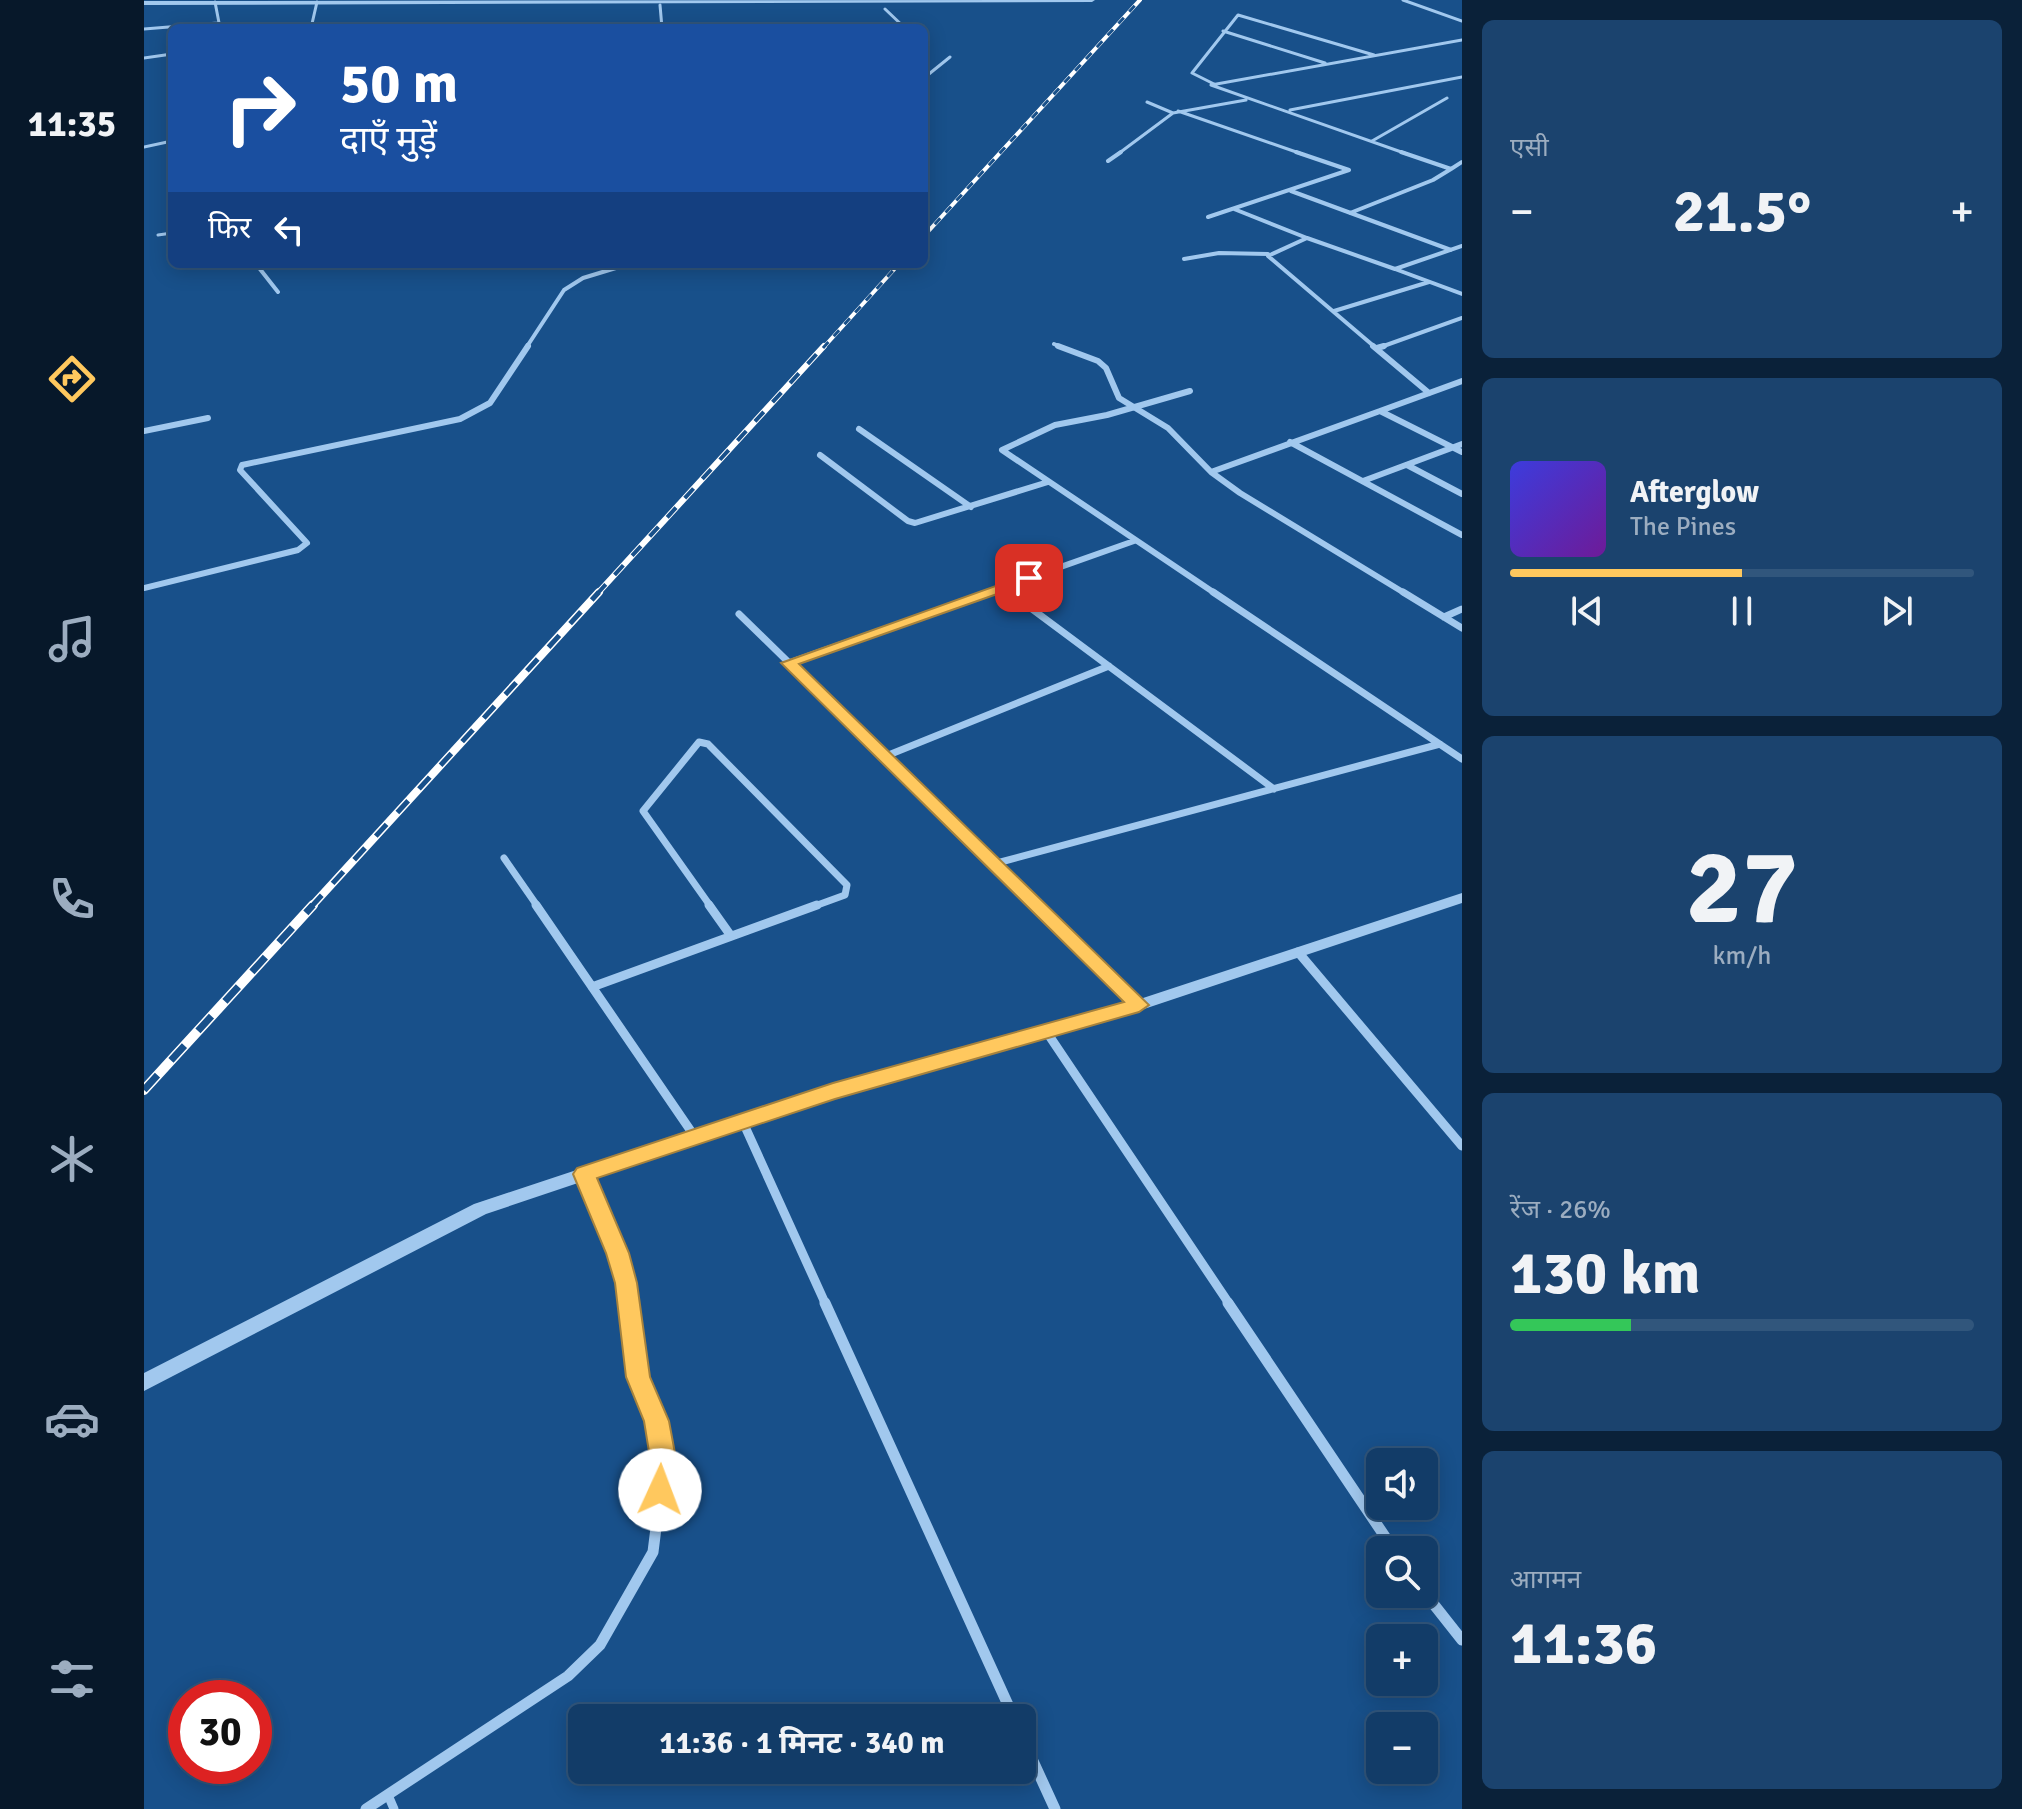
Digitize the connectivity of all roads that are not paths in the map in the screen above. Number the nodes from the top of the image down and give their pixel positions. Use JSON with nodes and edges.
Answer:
{"nodes":[{"id":1,"x":466,"y":0,"type":"edge"},
{"id":2,"x":488,"y":0,"type":"edge"},
{"id":3,"x":1092,"y":0,"type":"edge"},
{"id":4,"x":1403,"y":0,"type":"edge"},
{"id":5,"x":220,"y":1,"type":"edge"},
{"id":6,"x":317,"y":2,"type":"edge"},
{"id":7,"x":144,"y":3,"type":"edge"},
{"id":8,"x":660,"y":5,"type":"dead end"},
{"id":9,"x":885,"y":9,"type":"dead end"},
{"id":10,"x":1462,"y":21,"type":"edge"},
{"id":11,"x":219,"y":24,"type":"edge"},
{"id":12,"x":312,"y":24,"type":"edge"},
{"id":13,"x":662,"y":24,"type":"edge"},
{"id":14,"x":901,"y":24,"type":"edge"},
{"id":15,"x":168,"y":28,"type":"edge"},
{"id":16,"x":144,"y":29,"type":"edge"},
{"id":17,"x":1223,"y":31,"type":"junction"},
{"id":18,"x":1462,"y":40,"type":"edge"},
{"id":19,"x":168,"y":55,"type":"edge"},
{"id":20,"x":1375,"y":56,"type":"junction"},
{"id":21,"x":950,"y":57,"type":"dead end"},
{"id":22,"x":144,"y":58,"type":"edge"},
{"id":23,"x":1329,"y":64,"type":"junction"},
{"id":24,"x":928,"y":74,"type":"edge"},
{"id":25,"x":1462,"y":77,"type":"edge"},
{"id":26,"x":1215,"y":85,"type":"junction"},
{"id":27,"x":1447,"y":98,"type":"dead end"},
{"id":28,"x":1251,"y":99,"type":"junction"},
{"id":29,"x":1147,"y":102,"type":"dead end"},
{"id":30,"x":1286,"y":111,"type":"junction"},
{"id":31,"x":1175,"y":112,"type":"junction"},
{"id":32,"x":1372,"y":141,"type":"junction"},
{"id":33,"x":168,"y":142,"type":"edge"},
{"id":34,"x":144,"y":147,"type":"edge"},
{"id":35,"x":1108,"y":161,"type":"dead end"},
{"id":36,"x":1462,"y":162,"type":"edge"},
{"id":37,"x":1451,"y":169,"type":"junction"},
{"id":38,"x":1290,"y":191,"type":"junction"},
{"id":39,"x":1234,"y":209,"type":"junction"},
{"id":40,"x":1350,"y":213,"type":"junction"},
{"id":41,"x":1208,"y":217,"type":"dead end"},
{"id":42,"x":168,"y":234,"type":"edge"},
{"id":43,"x":158,"y":235,"type":"dead end"},
{"id":44,"x":1307,"y":238,"type":"junction"},
{"id":45,"x":1462,"y":246,"type":"edge"},
{"id":46,"x":1451,"y":250,"type":"junction"},
{"id":47,"x":1268,"y":254,"type":"junction"},
{"id":48,"x":1184,"y":259,"type":"dead end"},
{"id":49,"x":259,"y":268,"type":"edge"},
{"id":50,"x":616,"y":268,"type":"edge"},
{"id":51,"x":1395,"y":269,"type":"junction"},
{"id":52,"x":1429,"y":282,"type":"junction"},
{"id":53,"x":278,"y":292,"type":"dead end"},
{"id":54,"x":1462,"y":294,"type":"edge"},
{"id":55,"x":1334,"y":311,"type":"junction"},
{"id":56,"x":1462,"y":318,"type":"edge"},
{"id":57,"x":1054,"y":344,"type":"dead end"},
{"id":58,"x":1377,"y":348,"type":"junction"},
{"id":59,"x":1462,"y":381,"type":"edge"},
{"id":60,"x":1190,"y":391,"type":"dead end"},
{"id":61,"x":1429,"y":393,"type":"junction"},
{"id":62,"x":1133,"y":408,"type":"junction"},
{"id":63,"x":1380,"y":411,"type":"junction"},
{"id":64,"x":208,"y":418,"type":"dead end"},
{"id":65,"x":859,"y":429,"type":"dead end"},
{"id":66,"x":144,"y":431,"type":"edge"},
{"id":67,"x":1290,"y":442,"type":"junction"},
{"id":68,"x":1462,"y":444,"type":"edge"},
{"id":69,"x":1454,"y":448,"type":"junction"},
{"id":70,"x":1462,"y":452,"type":"edge"},
{"id":71,"x":820,"y":455,"type":"dead end"},
{"id":72,"x":1407,"y":465,"type":"junction"},
{"id":73,"x":1211,"y":472,"type":"junction"},
{"id":74,"x":1363,"y":481,"type":"junction"},
{"id":75,"x":1048,"y":482,"type":"junction"},
{"id":76,"x":1462,"y":494,"type":"edge"},
{"id":77,"x":971,"y":507,"type":"junction"},
{"id":78,"x":1462,"y":535,"type":"edge"},
{"id":79,"x":1134,"y":541,"type":"junction"},
{"id":80,"x":1002,"y":587,"type":"junction"},
{"id":81,"x":144,"y":588,"type":"edge"},
{"id":82,"x":1462,"y":609,"type":"edge"},
{"id":83,"x":739,"y":614,"type":"dead end"},
{"id":84,"x":1444,"y":617,"type":"junction"},
{"id":85,"x":1462,"y":628,"type":"edge"},
{"id":86,"x":789,"y":663,"type":"junction"},
{"id":87,"x":1109,"y":666,"type":"junction"},
{"id":88,"x":1440,"y":744,"type":"junction"},
{"id":89,"x":886,"y":756,"type":"junction"},
{"id":90,"x":1462,"y":759,"type":"edge"},
{"id":91,"x":1274,"y":789,"type":"junction"},
{"id":92,"x":504,"y":858,"type":"dead end"},
{"id":93,"x":997,"y":863,"type":"junction"},
{"id":94,"x":1462,"y":898,"type":"edge"},
{"id":95,"x":731,"y":936,"type":"junction"},
{"id":96,"x":1298,"y":952,"type":"junction"},
{"id":97,"x":592,"y":987,"type":"junction"},
{"id":98,"x":1139,"y":1005,"type":"junction"},
{"id":99,"x":1046,"y":1031,"type":"junction"},
{"id":100,"x":742,"y":1120,"type":"junction"},
{"id":101,"x":695,"y":1137,"type":"junction"},
{"id":102,"x":1462,"y":1146,"type":"edge"},
{"id":103,"x":584,"y":1174,"type":"junction"},
{"id":104,"x":144,"y":1382,"type":"edge"},
{"id":105,"x":1385,"y":1536,"type":"edge"},
{"id":106,"x":1437,"y":1608,"type":"edge"},
{"id":107,"x":1462,"y":1640,"type":"edge"},
{"id":108,"x":1008,"y":1704,"type":"edge"},
{"id":109,"x":1036,"y":1768,"type":"edge"},
{"id":110,"x":388,"y":1795,"type":"junction"},
{"id":111,"x":366,"y":1809,"type":"edge"},
{"id":112,"x":394,"y":1809,"type":"edge"},
{"id":113,"x":1055,"y":1809,"type":"edge"}],
"edges":[{"from":1,"to":2,"type":"street"},
{"from":1,"to":6,"type":"street"},
{"from":2,"to":3,"type":"street"},
{"from":4,"to":10,"type":"street"},
{"from":5,"to":6,"type":"street"},
{"from":5,"to":7,"type":"street"},
{"from":5,"to":11,"type":"street"},
{"from":6,"to":12,"type":"lane"},
{"from":8,"to":13,"type":"street"},
{"from":9,"to":14,"type":"street"},
{"from":15,"to":16,"type":"street"},
{"from":17,"to":20,"type":"street"},
{"from":17,"to":23,"type":"street"},
{"from":17,"to":26,"type":"street"},
{"from":18,"to":20,"type":"street"},
{"from":19,"to":22,"type":"street"},
{"from":20,"to":23,"type":"street"},
{"from":21,"to":24,"type":"street"},
{"from":23,"to":26,"type":"street"},
{"from":25,"to":30,"type":"street"},
{"from":26,"to":28,"type":"street"},
{"from":27,"to":32,"type":"street"},
{"from":28,"to":30,"type":"street"},
{"from":28,"to":31,"type":"street"},
{"from":29,"to":31,"type":"street"},
{"from":30,"to":32,"type":"street"},
{"from":31,"to":35,"type":"street"},
{"from":31,"to":38,"type":"street"},
{"from":32,"to":37,"type":"street"},
{"from":33,"to":34,"type":"street"},
{"from":36,"to":37,"type":"street"},
{"from":37,"to":40,"type":"street"},
{"from":38,"to":39,"type":"street"},
{"from":38,"to":40,"type":"street"},
{"from":39,"to":41,"type":"street"},
{"from":39,"to":44,"type":"street"},
{"from":40,"to":46,"type":"street"},
{"from":42,"to":43,"type":"lane"},
{"from":44,"to":47,"type":"street"},
{"from":44,"to":51,"type":"street"},
{"from":45,"to":46,"type":"street"},
{"from":46,"to":51,"type":"street"},
{"from":47,"to":48,"type":"street"},
{"from":47,"to":55,"type":"street"},
{"from":49,"to":53,"type":"street"},
{"from":50,"to":81,"type":"street"},
{"from":51,"to":52,"type":"street"},
{"from":52,"to":54,"type":"street"},
{"from":52,"to":55,"type":"street"},
{"from":55,"to":58,"type":"street"},
{"from":56,"to":58,"type":"street"},
{"from":57,"to":62,"type":"street"},
{"from":58,"to":61,"type":"street"},
{"from":59,"to":61,"type":"street"},
{"from":60,"to":62,"type":"street"},
{"from":61,"to":63,"type":"street"},
{"from":62,"to":73,"type":"street"},
{"from":62,"to":75,"type":"street"},
{"from":63,"to":67,"type":"street"},
{"from":63,"to":69,"type":"street"},
{"from":64,"to":66,"type":"street"},
{"from":65,"to":77,"type":"street"},
{"from":67,"to":73,"type":"street"},
{"from":67,"to":74,"type":"street"},
{"from":68,"to":69,"type":"street"},
{"from":69,"to":70,"type":"street"},
{"from":69,"to":72,"type":"street"},
{"from":71,"to":77,"type":"street"},
{"from":72,"to":74,"type":"street"},
{"from":72,"to":76,"type":"street"},
{"from":73,"to":84,"type":"street"},
{"from":74,"to":78,"type":"street"},
{"from":75,"to":77,"type":"street"},
{"from":75,"to":79,"type":"street"},
{"from":79,"to":80,"type":"street"},
{"from":79,"to":88,"type":"street"},
{"from":80,"to":86,"type":"street"},
{"from":80,"to":87,"type":"street"},
{"from":82,"to":84,"type":"street"},
{"from":83,"to":86,"type":"street"},
{"from":84,"to":85,"type":"street"},
{"from":86,"to":89,"type":"street"},
{"from":87,"to":89,"type":"street"},
{"from":87,"to":91,"type":"street"},
{"from":88,"to":90,"type":"street"},
{"from":88,"to":91,"type":"street"},
{"from":89,"to":93,"type":"street"},
{"from":91,"to":93,"type":"street"},
{"from":92,"to":97,"type":"street"},
{"from":93,"to":98,"type":"street"},
{"from":94,"to":96,"type":"street"},
{"from":95,"to":95,"type":"street"},
{"from":95,"to":97,"type":"street"},
{"from":96,"to":98,"type":"street"},
{"from":96,"to":102,"type":"street"},
{"from":97,"to":101,"type":"street"},
{"from":98,"to":99,"type":"street"},
{"from":99,"to":100,"type":"street"},
{"from":99,"to":105,"type":"street"},
{"from":100,"to":101,"type":"street"},
{"from":100,"to":108,"type":"street"},
{"from":101,"to":103,"type":"street"},
{"from":103,"to":104,"type":"street"},
{"from":103,"to":110,"type":"street"},
{"from":106,"to":107,"type":"street"},
{"from":109,"to":113,"type":"street"},
{"from":110,"to":111,"type":"street"},
{"from":110,"to":112,"type":"lane"}]}
